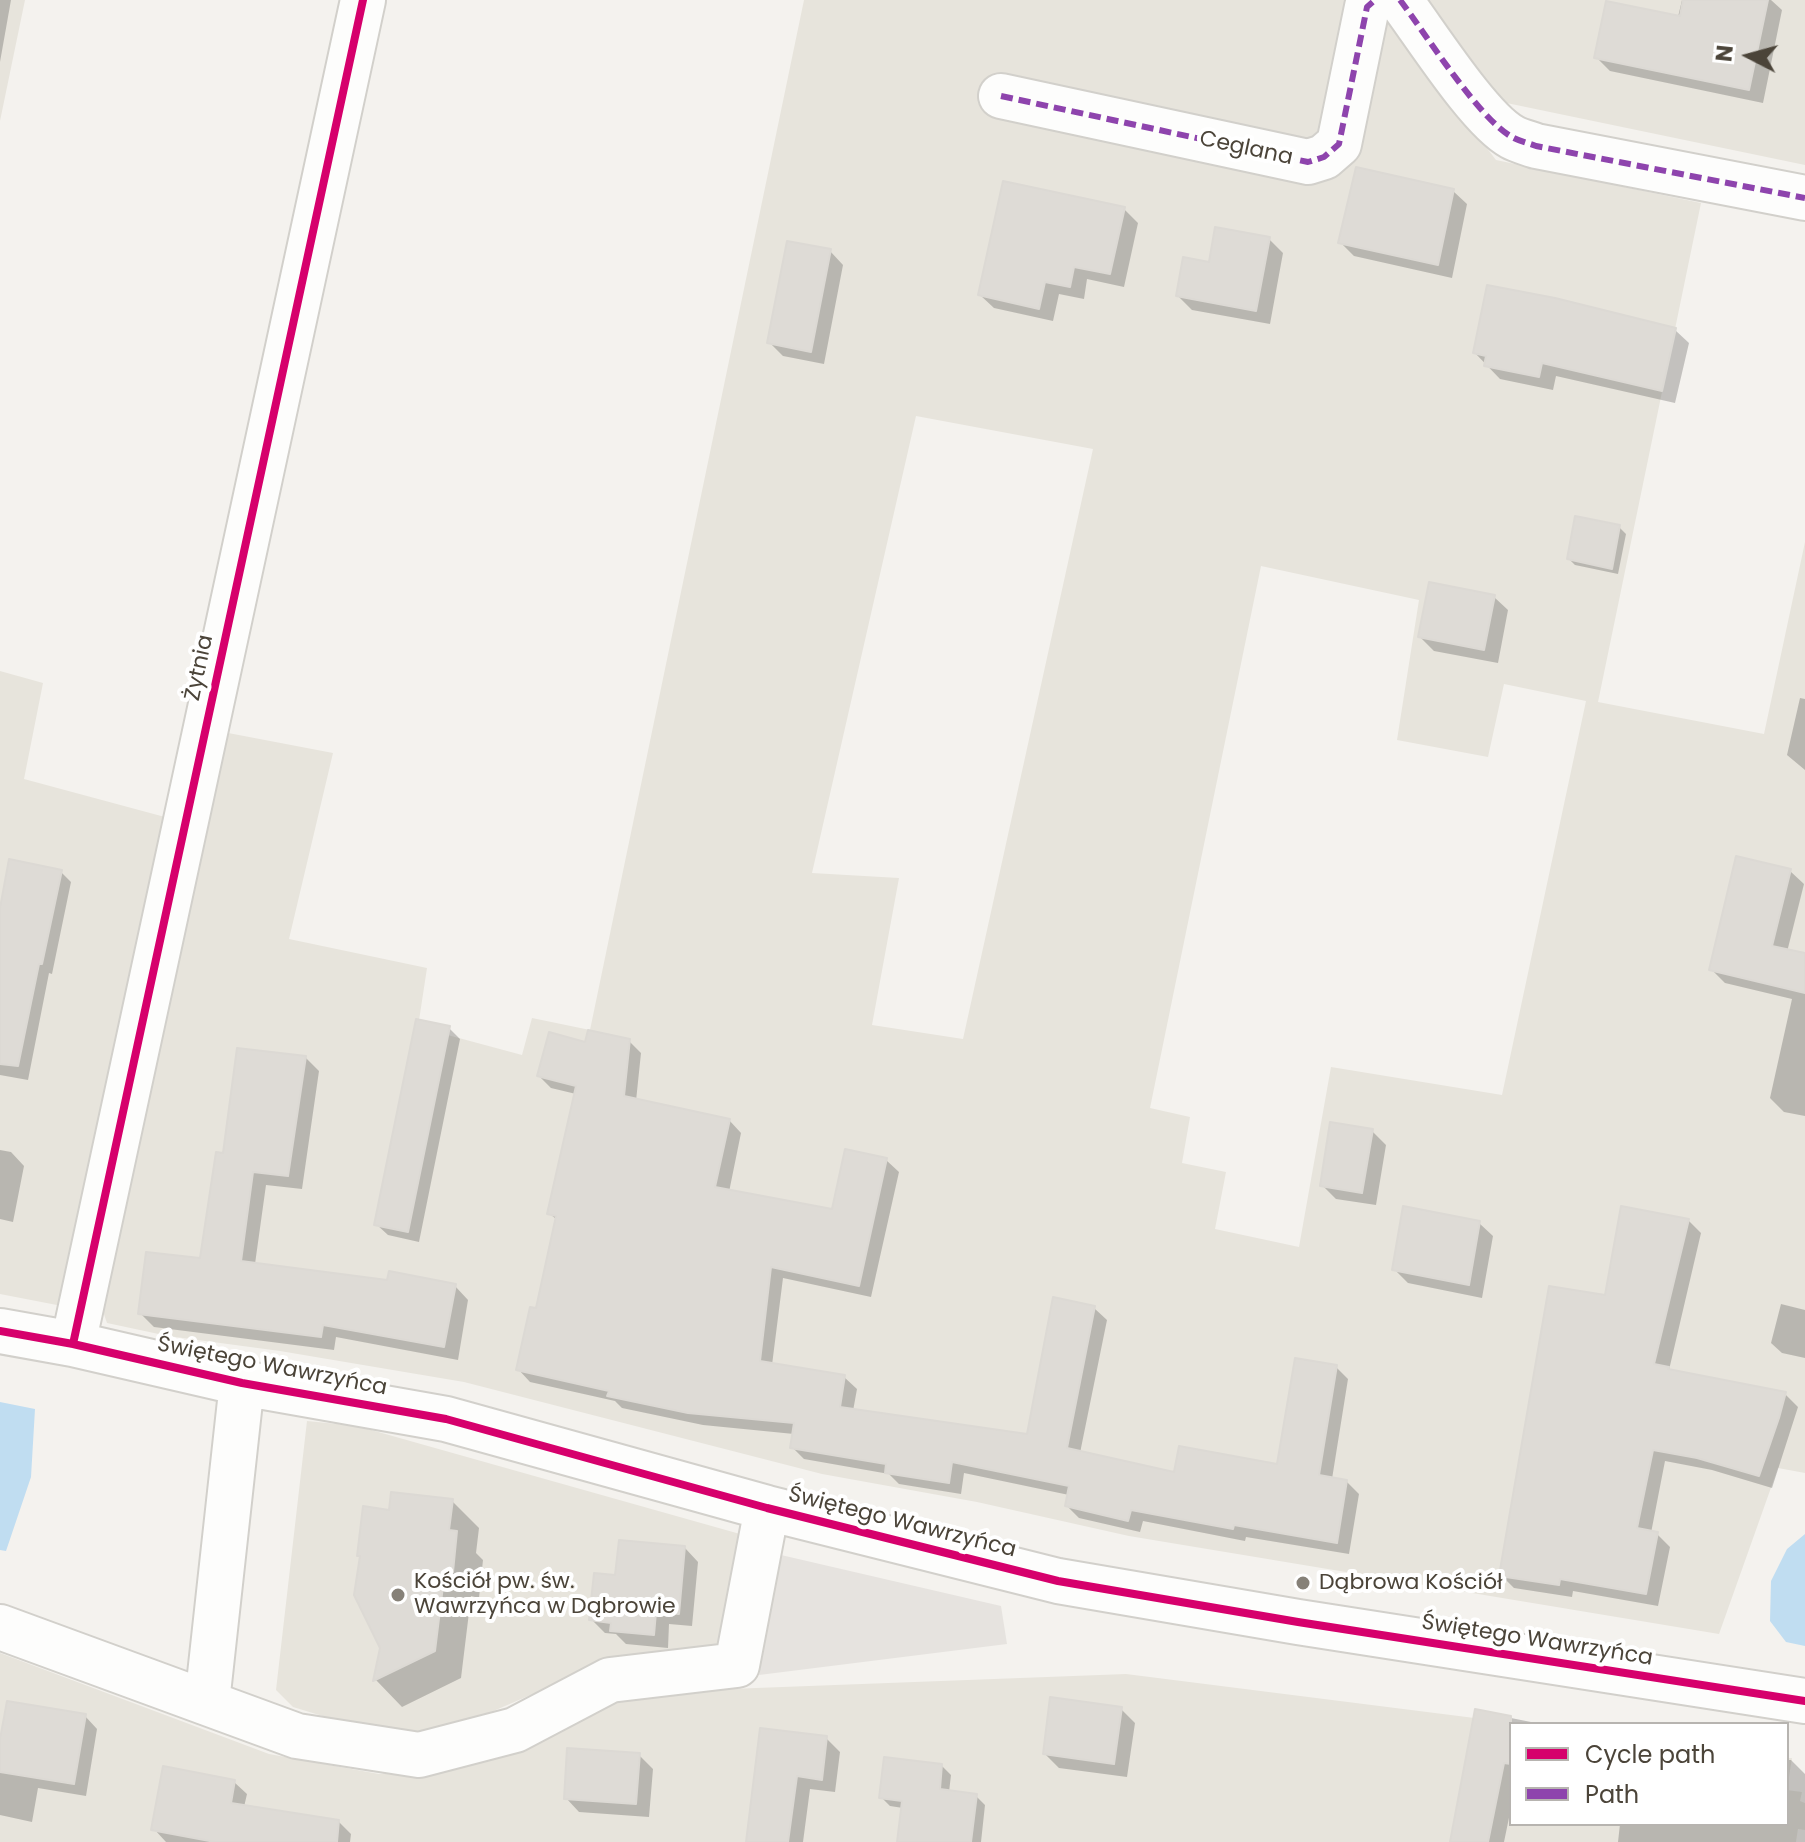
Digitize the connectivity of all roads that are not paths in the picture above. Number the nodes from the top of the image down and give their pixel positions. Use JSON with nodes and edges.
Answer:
{"nodes":[{"id":1,"x":363,"y":0,"type":"edge"},
{"id":2,"x":1375,"y":0,"type":"edge"},
{"id":3,"x":1400,"y":0,"type":"edge"},
{"id":4,"x":1001,"y":96,"type":"dead end"},
{"id":5,"x":1805,"y":198,"type":"edge"},
{"id":6,"x":0,"y":1331,"type":"edge"},
{"id":7,"x":73,"y":1344,"type":"junction"},
{"id":8,"x":242,"y":1383,"type":"junction"},
{"id":9,"x":767,"y":1508,"type":"junction"},
{"id":10,"x":0,"y":1627,"type":"edge"},
{"id":11,"x":1805,"y":1701,"type":"edge"},
{"id":12,"x":207,"y":1702,"type":"junction"}],
"edges":[{"from":1,"to":7,"type":"street","name":"Żytnia"},
{"from":2,"to":4,"type":"street","name":"Ceglana"},
{"from":3,"to":5,"type":"street"},
{"from":6,"to":7,"type":"street","name":"Świętego Wawrzyńca"},
{"from":7,"to":8,"type":"street","name":"Świętego Wawrzyńca"},
{"from":8,"to":9,"type":"street","name":"Świętego Wawrzyńca"},
{"from":8,"to":12,"type":"street"},
{"from":9,"to":11,"type":"street","name":"Świętego Wawrzyńca"},
{"from":9,"to":12,"type":"street","name":"Świętego Wawrzyńca"},
{"from":10,"to":12,"type":"street","name":"Świętego Wawrzyńca"}]}
